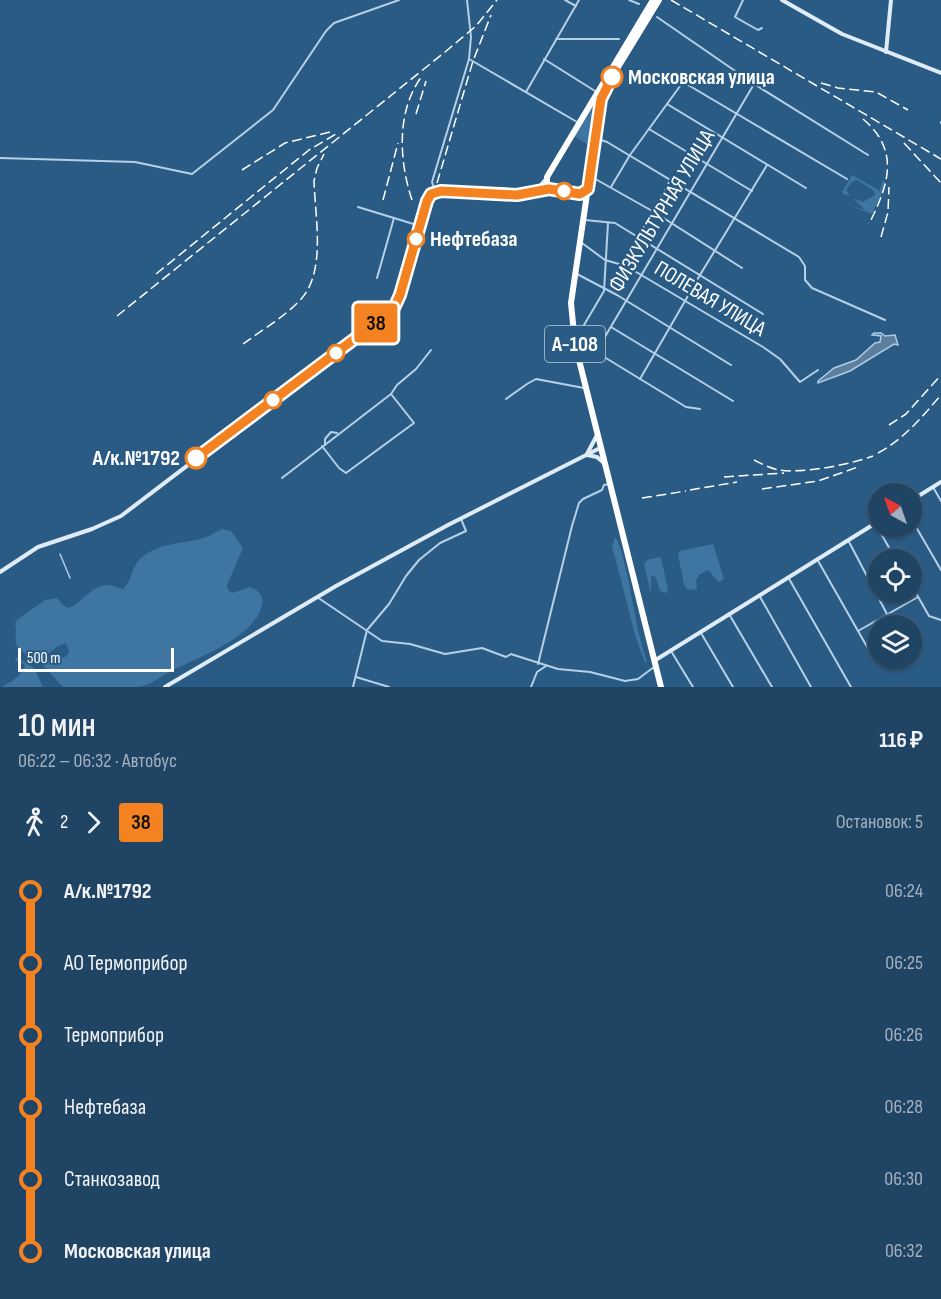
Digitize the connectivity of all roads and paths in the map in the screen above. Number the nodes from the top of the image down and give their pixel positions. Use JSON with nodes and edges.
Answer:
{"nodes":[{"id":1,"x":399,"y":0,"type":"edge"},
{"id":2,"x":467,"y":0,"type":"edge"},
{"id":3,"x":565,"y":0,"type":"edge"},
{"id":4,"x":579,"y":0,"type":"edge"},
{"id":5,"x":629,"y":0,"type":"edge"},
{"id":6,"x":652,"y":0,"type":"edge"},
{"id":7,"x":659,"y":0,"type":"edge"},
{"id":8,"x":743,"y":0,"type":"edge"},
{"id":9,"x":782,"y":0,"type":"edge"},
{"id":10,"x":891,"y":0,"type":"edge"},
{"id":11,"x":639,"y":4,"type":"dead end"},
{"id":12,"x":576,"y":6,"type":"junction"},
{"id":13,"x":657,"y":17,"type":"dead end"},
{"id":14,"x":762,"y":28,"type":"dead end"},
{"id":15,"x":636,"y":33,"type":"junction"},
{"id":16,"x":556,"y":39,"type":"junction"},
{"id":17,"x":619,"y":39,"type":"dead end"},
{"id":18,"x":886,"y":52,"type":"junction"},
{"id":19,"x":469,"y":59,"type":"junction"},
{"id":20,"x":544,"y":59,"type":"junction"},
{"id":21,"x":941,"y":73,"type":"edge"},
{"id":22,"x":754,"y":84,"type":"junction"},
{"id":23,"x":526,"y":92,"type":"junction"},
{"id":24,"x":598,"y":92,"type":"junction"},
{"id":25,"x":667,"y":104,"type":"junction"},
{"id":26,"x":589,"y":107,"type":"junction"},
{"id":27,"x":600,"y":111,"type":"junction"},
{"id":28,"x":737,"y":112,"type":"junction"},
{"id":29,"x":579,"y":123,"type":"junction"},
{"id":30,"x":649,"y":129,"type":"junction"},
{"id":31,"x":596,"y":138,"type":"junction"},
{"id":32,"x":722,"y":138,"type":"junction"},
{"id":33,"x":630,"y":155,"type":"junction"},
{"id":34,"x":868,"y":155,"type":"dead end"},
{"id":35,"x":0,"y":158,"type":"edge"},
{"id":36,"x":706,"y":164,"type":"junction"},
{"id":37,"x":767,"y":165,"type":"junction"},
{"id":38,"x":590,"y":176,"type":"junction"},
{"id":39,"x":547,"y":177,"type":"junction"},
{"id":40,"x":848,"y":178,"type":"dead end"},
{"id":41,"x":671,"y":180,"type":"junction"},
{"id":42,"x":432,"y":182,"type":"junction"},
{"id":43,"x":611,"y":187,"type":"junction"},
{"id":44,"x":806,"y":188,"type":"dead end"},
{"id":45,"x":588,"y":189,"type":"junction"},
{"id":46,"x":555,"y":190,"type":"junction"},
{"id":47,"x":441,"y":191,"type":"junction"},
{"id":48,"x":752,"y":191,"type":"junction"},
{"id":49,"x":691,"y":192,"type":"junction"},
{"id":50,"x":580,"y":194,"type":"junction"},
{"id":51,"x":527,"y":195,"type":"junction"},
{"id":52,"x":429,"y":197,"type":"junction"},
{"id":53,"x":586,"y":200,"type":"junction"},
{"id":54,"x":358,"y":207,"type":"dead end"},
{"id":55,"x":652,"y":211,"type":"junction"},
{"id":56,"x":394,"y":218,"type":"junction"},
{"id":57,"x":735,"y":218,"type":"junction"},
{"id":58,"x":582,"y":220,"type":"junction"},
{"id":59,"x":608,"y":223,"type":"junction"},
{"id":60,"x":672,"y":224,"type":"junction"},
{"id":61,"x":420,"y":226,"type":"junction"},
{"id":62,"x":637,"y":237,"type":"junction"},
{"id":63,"x":579,"y":242,"type":"junction"},
{"id":64,"x":656,"y":249,"type":"junction"},
{"id":65,"x":715,"y":251,"type":"junction"},
{"id":66,"x":605,"y":260,"type":"junction"},
{"id":67,"x":623,"y":264,"type":"junction"},
{"id":68,"x":742,"y":268,"type":"dead end"},
{"id":69,"x":574,"y":272,"type":"junction"},
{"id":70,"x":642,"y":275,"type":"junction"},
{"id":71,"x":700,"y":275,"type":"junction"},
{"id":72,"x":377,"y":278,"type":"dead end"},
{"id":73,"x":603,"y":288,"type":"junction"},
{"id":74,"x":626,"y":301,"type":"junction"},
{"id":75,"x":685,"y":302,"type":"junction"},
{"id":76,"x":764,"y":314,"type":"dead end"},
{"id":77,"x":885,"y":320,"type":"dead end"},
{"id":78,"x":584,"y":325,"type":"dead end"},
{"id":79,"x":610,"y":327,"type":"junction"},
{"id":80,"x":669,"y":327,"type":"junction"},
{"id":81,"x":575,"y":344,"type":"junction"},
{"id":82,"x":431,"y":350,"type":"dead end"},
{"id":83,"x":596,"y":352,"type":"junction"},
{"id":84,"x":654,"y":353,"type":"junction"},
{"id":85,"x":731,"y":365,"type":"dead end"},
{"id":86,"x":818,"y":370,"type":"dead end"},
{"id":87,"x":640,"y":379,"type":"junction"},
{"id":88,"x":586,"y":388,"type":"junction"},
{"id":89,"x":391,"y":394,"type":"junction"},
{"id":90,"x":506,"y":399,"type":"dead end"},
{"id":91,"x":733,"y":401,"type":"dead end"},
{"id":92,"x":700,"y":409,"type":"dead end"},
{"id":93,"x":597,"y":431,"type":"junction"},
{"id":94,"x":340,"y":433,"type":"junction"},
{"id":95,"x":323,"y":446,"type":"junction"},
{"id":96,"x":601,"y":447,"type":"junction"},
{"id":97,"x":586,"y":455,"type":"junction"},
{"id":98,"x":605,"y":464,"type":"junction"},
{"id":99,"x":282,"y":478,"type":"dead end"},
{"id":100,"x":941,"y":482,"type":"edge"},
{"id":101,"x":610,"y":483,"type":"junction"},
{"id":102,"x":933,"y":487,"type":"junction"},
{"id":103,"x":922,"y":494,"type":"edge"},
{"id":104,"x":941,"y":501,"type":"edge"},
{"id":105,"x":461,"y":519,"type":"junction"},
{"id":106,"x":868,"y":528,"type":"edge"},
{"id":107,"x":922,"y":537,"type":"edge"},
{"id":108,"x":848,"y":540,"type":"junction"},
{"id":109,"x":817,"y":559,"type":"junction"},
{"id":110,"x":941,"y":570,"type":"edge"},
{"id":111,"x":0,"y":572,"type":"edge"},
{"id":112,"x":788,"y":577,"type":"junction"},
{"id":113,"x":759,"y":595,"type":"junction"},
{"id":114,"x":317,"y":597,"type":"junction"},
{"id":115,"x":909,"y":603,"type":"edge"},
{"id":116,"x":922,"y":603,"type":"edge"},
{"id":117,"x":729,"y":614,"type":"junction"},
{"id":118,"x":887,"y":615,"type":"edge"},
{"id":119,"x":890,"y":615,"type":"edge"},
{"id":120,"x":941,"y":620,"type":"edge"},
{"id":121,"x":868,"y":626,"type":"edge"},
{"id":122,"x":368,"y":630,"type":"junction"},
{"id":123,"x":858,"y":631,"type":"junction"},
{"id":124,"x":700,"y":632,"type":"junction"},
{"id":125,"x":868,"y":648,"type":"edge"},
{"id":126,"x":671,"y":651,"type":"junction"},
{"id":127,"x":655,"y":663,"type":"junction"},
{"id":128,"x":538,"y":664,"type":"junction"},
{"id":129,"x":546,"y":666,"type":"junction"},
{"id":130,"x":356,"y":677,"type":"junction"},
{"id":131,"x":165,"y":687,"type":"edge"},
{"id":132,"x":353,"y":687,"type":"edge"},
{"id":133,"x":389,"y":687,"type":"edge"},
{"id":134,"x":531,"y":687,"type":"edge"},
{"id":135,"x":661,"y":687,"type":"edge"},
{"id":136,"x":693,"y":687,"type":"edge"},
{"id":137,"x":733,"y":687,"type":"edge"},
{"id":138,"x":772,"y":687,"type":"edge"},
{"id":139,"x":811,"y":687,"type":"edge"},
{"id":140,"x":851,"y":687,"type":"edge"}],
"edges":[{"from":1,"to":35,"type":"street"},
{"from":2,"to":19,"type":"street"},
{"from":3,"to":12,"type":"street"},
{"from":4,"to":12,"type":"street"},
{"from":5,"to":11,"type":"street"},
{"from":6,"to":15,"type":"highway","number":"А-108"},
{"from":7,"to":15,"type":"highway","number":"А-108"},
{"from":8,"to":14,"type":"street"},
{"from":9,"to":18,"type":"street"},
{"from":10,"to":18,"type":"street"},
{"from":12,"to":16,"type":"street"},
{"from":13,"to":22,"type":"street"},
{"from":15,"to":24,"type":"highway","number":"А-108"},
{"from":15,"to":27,"type":"highway","number":"А-108"},
{"from":16,"to":17,"type":"street"},
{"from":16,"to":20,"type":"street"},
{"from":18,"to":21,"type":"street"},
{"from":19,"to":23,"type":"street"},
{"from":19,"to":42,"type":"street"},
{"from":20,"to":23,"type":"street"},
{"from":20,"to":24,"type":"street"},
{"from":22,"to":28,"type":"street","name":"ФИЗКУЛЬТУРНАЯ УЛИЦА"},
{"from":22,"to":34,"type":"street"},
{"from":23,"to":29,"type":"street"},
{"from":24,"to":26,"type":"highway","number":"А-108"},
{"from":25,"to":28,"type":"street"},
{"from":25,"to":30,"type":"street"},
{"from":25,"to":32,"type":"street"},
{"from":26,"to":27,"type":"highway"},
{"from":26,"to":29,"type":"highway","number":"А-108"},
{"from":27,"to":31,"type":"highway","number":"А-108"},
{"from":28,"to":32,"type":"street","name":"ФИЗКУЛЬТУРНАЯ УЛИЦА"},
{"from":28,"to":40,"type":"street"},
{"from":29,"to":39,"type":"highway","number":"А-108"},
{"from":30,"to":33,"type":"street"},
{"from":30,"to":36,"type":"street"},
{"from":31,"to":33,"type":"street"},
{"from":31,"to":38,"type":"highway","number":"А-108"},
{"from":32,"to":36,"type":"street","name":"ФИЗКУЛЬТУРНАЯ УЛИЦА"},
{"from":32,"to":37,"type":"street"},
{"from":33,"to":41,"type":"street"},
{"from":33,"to":43,"type":"street"},
{"from":36,"to":48,"type":"street"},
{"from":36,"to":49,"type":"street","name":"ФИЗКУЛЬТУРНАЯ УЛИЦА"},
{"from":37,"to":44,"type":"street"},
{"from":37,"to":48,"type":"street"},
{"from":38,"to":43,"type":"street"},
{"from":38,"to":45,"type":"highway","number":"А-108"},
{"from":39,"to":46,"type":"highway"},
{"from":39,"to":51,"type":"street"},
{"from":41,"to":49,"type":"street"},
{"from":41,"to":55,"type":"street"},
{"from":42,"to":47,"type":"street"},
{"from":42,"to":52,"type":"street"},
{"from":43,"to":55,"type":"street"},
{"from":45,"to":50,"type":"highway"},
{"from":45,"to":53,"type":"highway","number":"А-108"},
{"from":46,"to":50,"type":"highway"},
{"from":46,"to":51,"type":"street"},
{"from":47,"to":51,"type":"street"},
{"from":47,"to":52,"type":"street"},
{"from":48,"to":57,"type":"street"},
{"from":49,"to":57,"type":"street"},
{"from":49,"to":60,"type":"street","name":"ФИЗКУЛЬТУРНАЯ УЛИЦА"},
{"from":50,"to":53,"type":"highway"},
{"from":52,"to":61,"type":"street"},
{"from":53,"to":58,"type":"highway","number":"А-108"},
{"from":54,"to":56,"type":"street"},
{"from":55,"to":60,"type":"street"},
{"from":55,"to":62,"type":"street"},
{"from":56,"to":61,"type":"street"},
{"from":56,"to":72,"type":"street"},
{"from":57,"to":65,"type":"street"},
{"from":57,"to":77,"type":"street"},
{"from":58,"to":59,"type":"street"},
{"from":58,"to":63,"type":"highway","number":"А-108"},
{"from":59,"to":62,"type":"street"},
{"from":59,"to":66,"type":"street"},
{"from":60,"to":64,"type":"street","name":"ФИЗКУЛЬТУРНАЯ УЛИЦА"},
{"from":60,"to":65,"type":"street"},
{"from":61,"to":111,"type":"street"},
{"from":62,"to":64,"type":"street"},
{"from":62,"to":67,"type":"street"},
{"from":63,"to":66,"type":"street","name":"ПОЛЕВАЯ УЛИЦА"},
{"from":63,"to":69,"type":"highway","number":"А-108"},
{"from":64,"to":70,"type":"street","name":"ФИЗКУЛЬТУРНАЯ УЛИЦА"},
{"from":64,"to":71,"type":"street"},
{"from":65,"to":68,"type":"street"},
{"from":65,"to":71,"type":"street"},
{"from":66,"to":67,"type":"street","name":"ПОЛЕВАЯ УЛИЦА"},
{"from":66,"to":73,"type":"street"},
{"from":67,"to":70,"type":"street","name":"ПОЛЕВАЯ УЛИЦА"},
{"from":69,"to":73,"type":"street"},
{"from":69,"to":81,"type":"highway","number":"А-108"},
{"from":70,"to":74,"type":"street","name":"ФИЗКУЛЬТУРНАЯ УЛИЦА"},
{"from":70,"to":75,"type":"street","name":"ПОЛЕВАЯ УЛИЦА"},
{"from":71,"to":75,"type":"street"},
{"from":71,"to":76,"type":"street"},
{"from":73,"to":74,"type":"street"},
{"from":73,"to":78,"type":"street"},
{"from":74,"to":79,"type":"street","name":"ФИЗКУЛЬТУРНАЯ УЛИЦА"},
{"from":74,"to":80,"type":"street"},
{"from":75,"to":80,"type":"street"},
{"from":75,"to":86,"type":"street","name":"ПОЛЕВАЯ УЛИЦА"},
{"from":79,"to":83,"type":"street","name":"ФИЗКУЛЬТУРНАЯ УЛИЦА"},
{"from":79,"to":84,"type":"street"},
{"from":80,"to":84,"type":"street"},
{"from":80,"to":85,"type":"street"},
{"from":81,"to":83,"type":"street"},
{"from":81,"to":88,"type":"highway","number":"А-108"},
{"from":82,"to":89,"type":"street"},
{"from":83,"to":87,"type":"street"},
{"from":84,"to":87,"type":"street"},
{"from":84,"to":91,"type":"street"},
{"from":87,"to":92,"type":"street"},
{"from":88,"to":90,"type":"street"},
{"from":88,"to":93,"type":"highway","number":"А-108"},
{"from":89,"to":94,"type":"street"},
{"from":89,"to":95,"type":"street"},
{"from":93,"to":96,"type":"highway","number":"А-108"},
{"from":93,"to":97,"type":"street"},
{"from":94,"to":95,"type":"street"},
{"from":94,"to":95,"type":"street"},
{"from":95,"to":99,"type":"street"},
{"from":96,"to":97,"type":"street"},
{"from":96,"to":98,"type":"highway","number":"А-108"},
{"from":97,"to":98,"type":"street"},
{"from":97,"to":105,"type":"street"},
{"from":98,"to":101,"type":"highway","number":"А-108"},
{"from":100,"to":102,"type":"street"},
{"from":101,"to":127,"type":"highway","number":"А-108"},
{"from":101,"to":128,"type":"street"},
{"from":102,"to":103,"type":"street"},
{"from":102,"to":104,"type":"street"},
{"from":105,"to":114,"type":"street"},
{"from":105,"to":122,"type":"street"},
{"from":106,"to":108,"type":"street"},
{"from":107,"to":110,"type":"street"},
{"from":108,"to":109,"type":"street"},
{"from":108,"to":118,"type":"street"},
{"from":109,"to":112,"type":"street"},
{"from":109,"to":123,"type":"street"},
{"from":112,"to":113,"type":"street"},
{"from":112,"to":140,"type":"street"},
{"from":113,"to":117,"type":"street"},
{"from":113,"to":139,"type":"street"},
{"from":114,"to":122,"type":"street"},
{"from":114,"to":131,"type":"street"},
{"from":115,"to":119,"type":"street"},
{"from":116,"to":120,"type":"street"},
{"from":117,"to":124,"type":"street"},
{"from":117,"to":138,"type":"street"},
{"from":121,"to":123,"type":"street"},
{"from":122,"to":128,"type":"street"},
{"from":122,"to":130,"type":"street"},
{"from":123,"to":125,"type":"street"},
{"from":124,"to":126,"type":"street"},
{"from":124,"to":137,"type":"street"},
{"from":126,"to":127,"type":"street"},
{"from":126,"to":136,"type":"street"},
{"from":127,"to":129,"type":"street"},
{"from":127,"to":135,"type":"highway","number":"А-108"},
{"from":128,"to":129,"type":"street"},
{"from":129,"to":134,"type":"street"},
{"from":130,"to":132,"type":"street"},
{"from":130,"to":133,"type":"street"}]}
